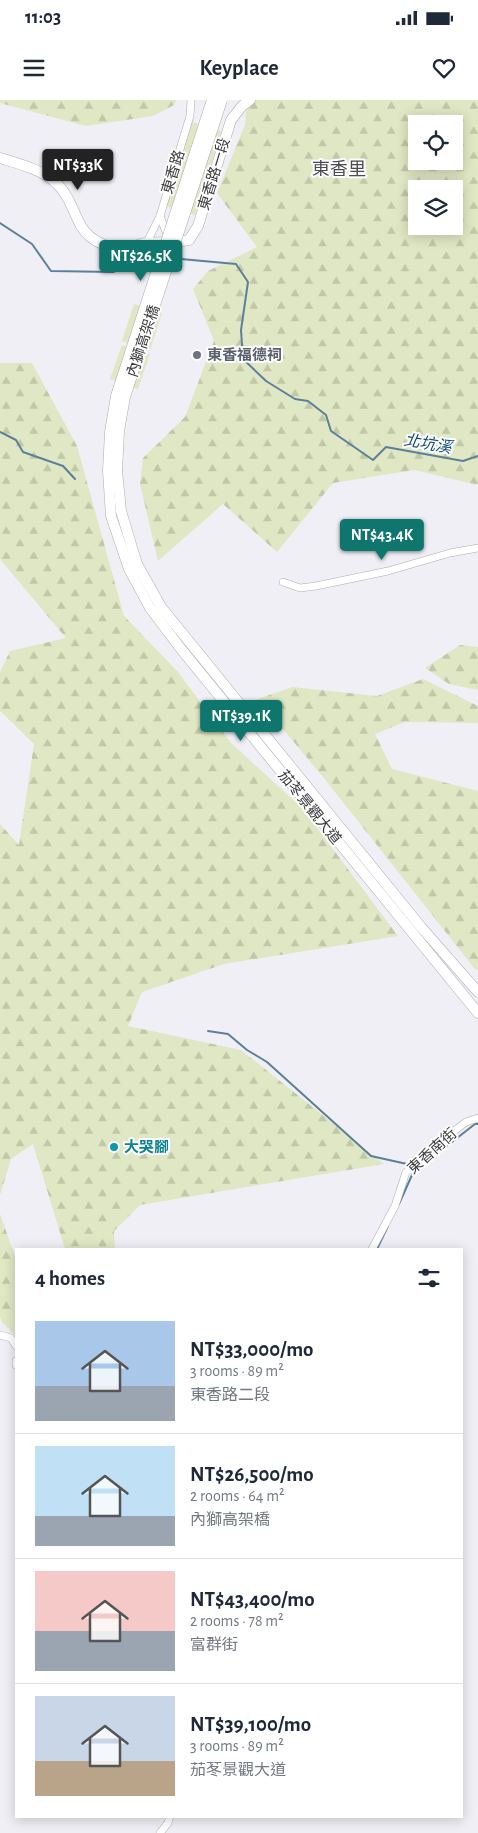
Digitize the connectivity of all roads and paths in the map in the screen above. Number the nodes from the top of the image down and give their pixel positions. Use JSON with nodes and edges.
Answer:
{"nodes":[{"id":1,"x":191,"y":100,"type":"edge"},
{"id":2,"x":212,"y":100,"type":"edge"},
{"id":3,"x":222,"y":100,"type":"edge"},
{"id":4,"x":250,"y":100,"type":"edge"},
{"id":5,"x":0,"y":158,"type":"edge"},
{"id":6,"x":160,"y":216,"type":"junction"},
{"id":7,"x":147,"y":242,"type":"junction"},
{"id":8,"x":170,"y":242,"type":"junction"},
{"id":9,"x":113,"y":471,"type":"junction"},
{"id":10,"x":478,"y":548,"type":"edge"},
{"id":11,"x":283,"y":582,"type":"dead end"},
{"id":12,"x":478,"y":992,"type":"edge"},
{"id":13,"x":478,"y":1013,"type":"edge"},
{"id":14,"x":478,"y":1118,"type":"edge"},
{"id":15,"x":373,"y":1248,"type":"edge"},
{"id":16,"x":0,"y":1335,"type":"edge"},
{"id":17,"x":15,"y":1344,"type":"edge"},
{"id":18,"x":169,"y":1818,"type":"edge"},
{"id":19,"x":160,"y":1833,"type":"edge"}],
"edges":[{"from":1,"to":6,"type":"street","name":"東香路"},
{"from":2,"to":9,"type":"street","name":"內獅高架橋","bridge":true},
{"from":3,"to":9,"type":"street","name":"內獅高架橋","bridge":true},
{"from":4,"to":8,"type":"street","name":"東香路一段"},
{"from":5,"to":7,"type":"street","name":"東香路一段"},
{"from":6,"to":7,"type":"street","name":"東香路"},
{"from":6,"to":8,"type":"street"},
{"from":7,"to":8,"type":"street","name":"東香路一段"},
{"from":9,"to":12,"type":"street","name":"茄苳景觀大道"},
{"from":9,"to":13,"type":"street","name":"茄苳景觀大道"},
{"from":10,"to":11,"type":"street"},
{"from":14,"to":15,"type":"street","name":"東香南街"},
{"from":16,"to":17,"type":"street"},
{"from":18,"to":19,"type":"street"}]}
